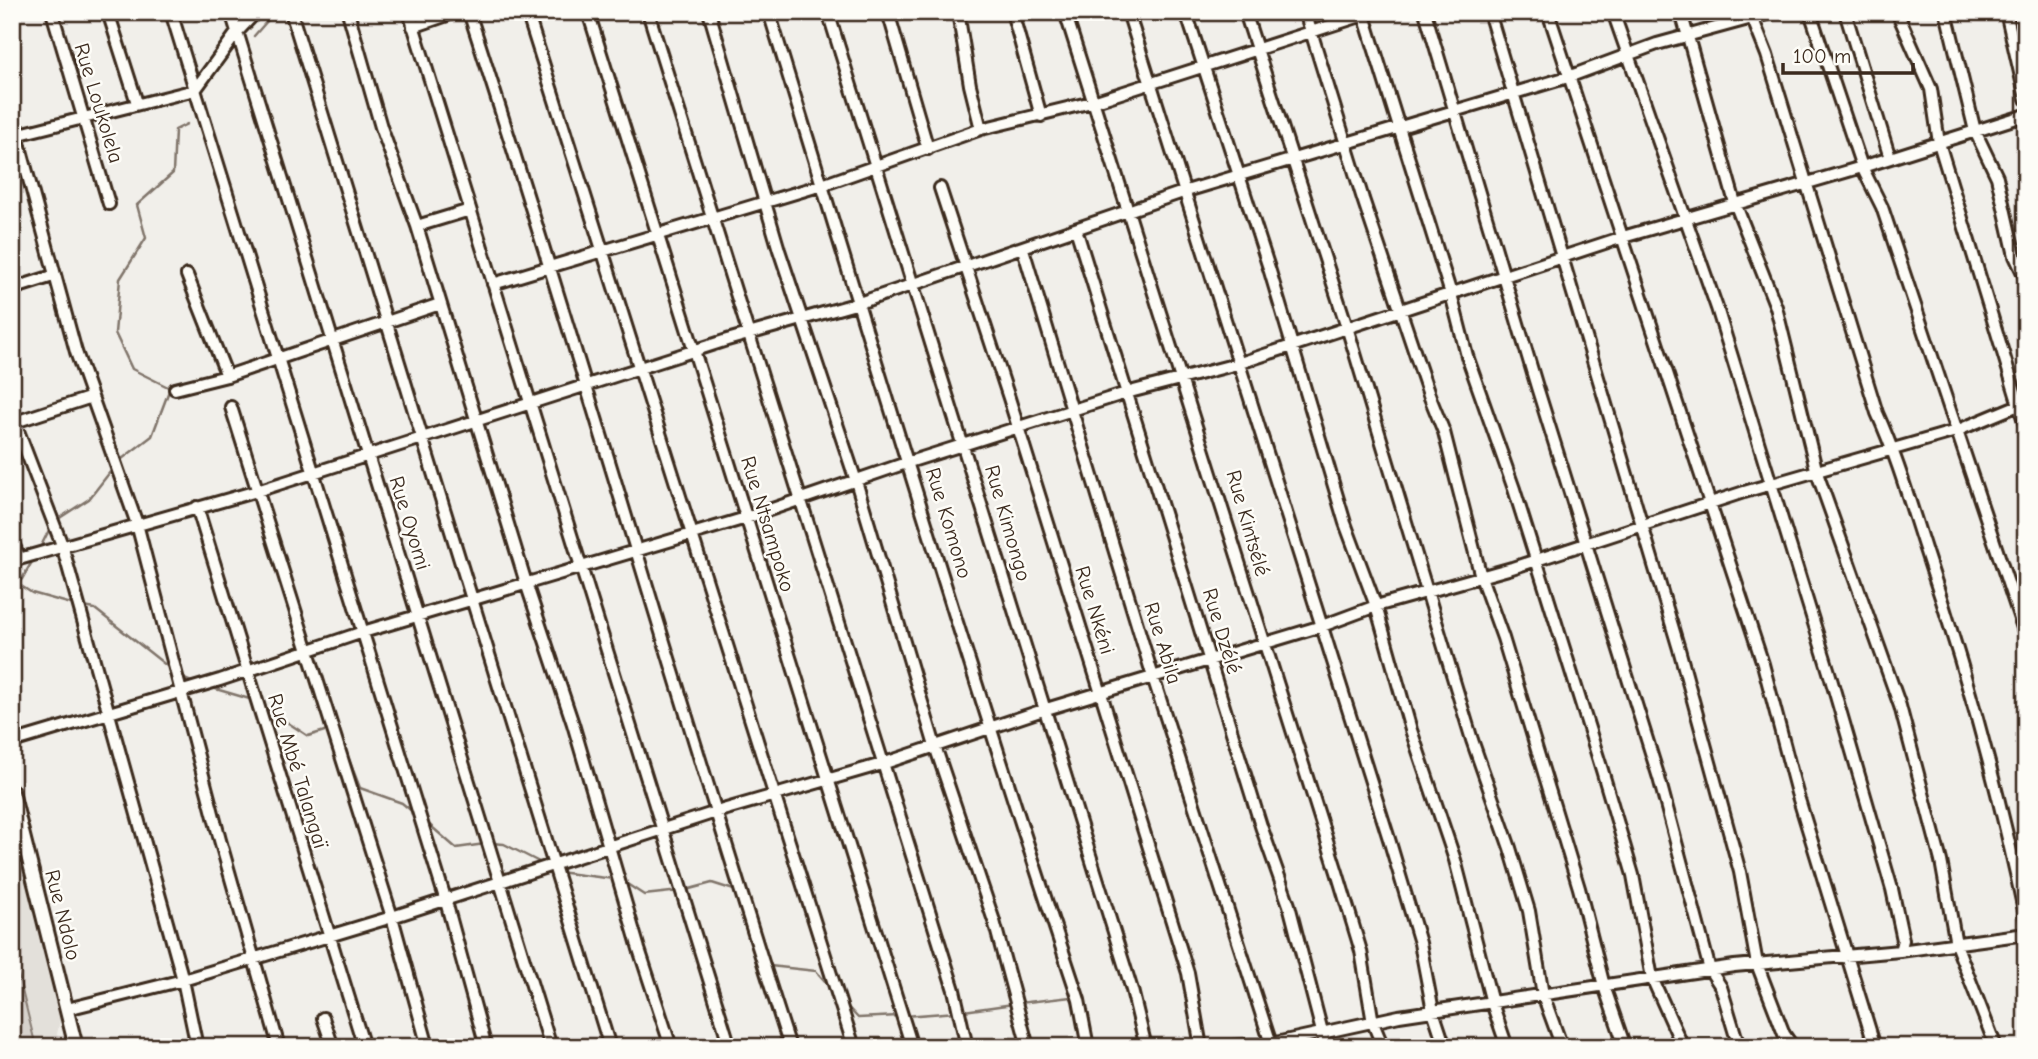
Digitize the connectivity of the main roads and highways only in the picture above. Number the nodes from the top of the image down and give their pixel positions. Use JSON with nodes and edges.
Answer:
{"nodes":[{"id":1,"x":12,"y":793,"type":"edge"},
{"id":2,"x":76,"y":1047,"type":"edge"}],
"edges":[{"from":1,"to":2,"type":"main road","name":"Rue Ndolo"}]}
